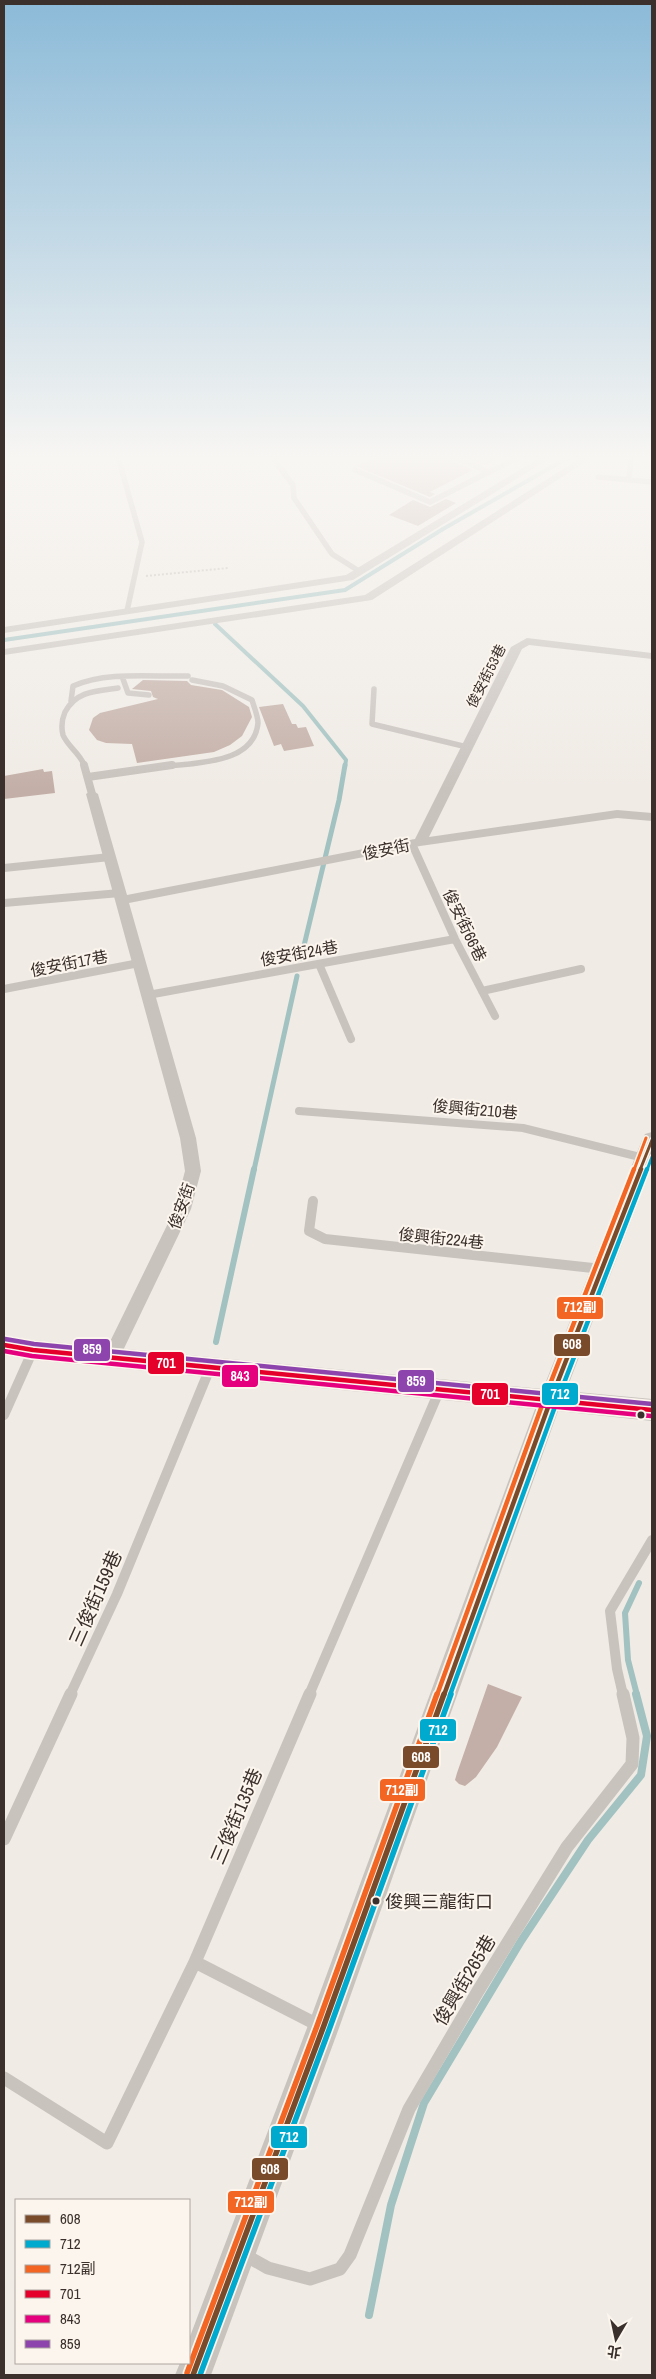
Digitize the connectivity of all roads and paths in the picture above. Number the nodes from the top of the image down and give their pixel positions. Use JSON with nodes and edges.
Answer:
{"nodes":[{"id":1,"x":136,"y":568,"type":"edge"},
{"id":2,"x":228,"y":568,"type":"dead end"},
{"id":3,"x":354,"y":568,"type":"edge"},
{"id":4,"x":364,"y":568,"type":"edge"},
{"id":5,"x":415,"y":568,"type":"edge"},
{"id":6,"x":359,"y":571,"type":"junction"},
{"id":7,"x":134,"y":577,"type":"junction"},
{"id":8,"x":270,"y":590,"type":"junction"},
{"id":9,"x":127,"y":611,"type":"junction"},
{"id":10,"x":281,"y":611,"type":"junction"},
{"id":11,"x":4,"y":630,"type":"edge"},
{"id":12,"x":4,"y":652,"type":"edge"},
{"id":13,"x":652,"y":656,"type":"edge"},
{"id":14,"x":123,"y":679,"type":"junction"},
{"id":15,"x":118,"y":688,"type":"dead end"},
{"id":16,"x":374,"y":689,"type":"dead end"},
{"id":17,"x":149,"y":695,"type":"dead end"},
{"id":18,"x":71,"y":701,"type":"junction"},
{"id":19,"x":467,"y":746,"type":"junction"},
{"id":20,"x":88,"y":776,"type":"junction"},
{"id":21,"x":92,"y":794,"type":"joint"},
{"id":22,"x":652,"y":817,"type":"edge"},
{"id":23,"x":416,"y":843,"type":"junction"},
{"id":24,"x":110,"y":857,"type":"junction"},
{"id":25,"x":4,"y":868,"type":"edge"},
{"id":26,"x":121,"y":896,"type":"junction"},
{"id":27,"x":4,"y":903,"type":"edge"},
{"id":28,"x":455,"y":939,"type":"junction"},
{"id":29,"x":139,"y":964,"type":"junction"},
{"id":30,"x":319,"y":964,"type":"junction"},
{"id":31,"x":581,"y":969,"type":"dead end"},
{"id":32,"x":4,"y":989,"type":"edge"},
{"id":33,"x":482,"y":991,"type":"junction"},
{"id":34,"x":148,"y":995,"type":"junction"},
{"id":35,"x":495,"y":1016,"type":"dead end"},
{"id":36,"x":351,"y":1039,"type":"dead end"},
{"id":37,"x":299,"y":1111,"type":"dead end"},
{"id":38,"x":650,"y":1153,"type":"edge"},
{"id":39,"x":313,"y":1201,"type":"dead end"},
{"id":40,"x":602,"y":1269,"type":"junction"},
{"id":41,"x":4,"y":1345,"type":"edge"},
{"id":42,"x":34,"y":1350,"type":"junction"},
{"id":43,"x":111,"y":1358,"type":"junction"},
{"id":44,"x":211,"y":1367,"type":"junction"},
{"id":45,"x":440,"y":1389,"type":"junction"},
{"id":46,"x":551,"y":1399,"type":"junction"},
{"id":47,"x":652,"y":1410,"type":"edge"},
{"id":48,"x":4,"y":1415,"type":"edge"},
{"id":49,"x":652,"y":1540,"type":"edge"},
{"id":50,"x":4,"y":1839,"type":"edge"},
{"id":51,"x":195,"y":1962,"type":"junction"},
{"id":52,"x":323,"y":2028,"type":"junction"},
{"id":53,"x":4,"y":2078,"type":"edge"},
{"id":54,"x":239,"y":2252,"type":"junction"},
{"id":55,"x":193,"y":2375,"type":"edge"}],
"edges":[{"from":1,"to":7,"type":"lane"},
{"from":2,"to":7,"type":"path"},
{"from":3,"to":6,"type":"lane"},
{"from":4,"to":6,"type":"street"},
{"from":5,"to":10,"type":"street"},
{"from":6,"to":8,"type":"street"},
{"from":7,"to":9,"type":"lane"},
{"from":8,"to":9,"type":"street"},
{"from":8,"to":10,"type":"street"},
{"from":9,"to":11,"type":"street"},
{"from":10,"to":12,"type":"street"},
{"from":13,"to":19,"type":"street","name":"俊安街53巷"},
{"from":14,"to":17,"type":"lane"},
{"from":14,"to":18,"type":"lane"},
{"from":14,"to":20,"type":"lane"},
{"from":15,"to":18,"type":"lane"},
{"from":16,"to":19,"type":"lane"},
{"from":18,"to":20,"type":"lane"},
{"from":19,"to":23,"type":"street","name":"俊安街53巷"},
{"from":20,"to":21,"type":"lane"},
{"from":21,"to":24,"type":"street","name":"俊安街"},
{"from":22,"to":23,"type":"street","name":"俊安街"},
{"from":23,"to":26,"type":"street","name":"俊安街"},
{"from":23,"to":28,"type":"lane","name":"俊安街66巷"},
{"from":24,"to":25,"type":"lane"},
{"from":24,"to":26,"type":"street","name":"俊安街"},
{"from":26,"to":27,"type":"lane"},
{"from":26,"to":29,"type":"street","name":"俊安街"},
{"from":28,"to":30,"type":"lane","name":"俊安街24巷"},
{"from":28,"to":33,"type":"lane","name":"俊安街66巷"},
{"from":29,"to":32,"type":"lane","name":"俊安街17巷"},
{"from":29,"to":34,"type":"street","name":"俊安街"},
{"from":30,"to":34,"type":"lane","name":"俊安街24巷"},
{"from":30,"to":36,"type":"lane"},
{"from":31,"to":33,"type":"lane"},
{"from":33,"to":35,"type":"lane","name":"俊安街66巷"},
{"from":34,"to":43,"type":"street","name":"俊安街"},
{"from":37,"to":38,"type":"lane","name":"俊興街210巷"},
{"from":38,"to":40,"type":"street"},
{"from":39,"to":40,"type":"lane","name":"俊興街224巷"},
{"from":40,"to":46,"type":"street"},
{"from":41,"to":42,"type":"street"},
{"from":42,"to":43,"type":"street"},
{"from":42,"to":48,"type":"lane"},
{"from":43,"to":44,"type":"street"},
{"from":44,"to":45,"type":"street"},
{"from":44,"to":50,"type":"lane","name":"三俊街159巷"},
{"from":45,"to":46,"type":"street"},
{"from":45,"to":51,"type":"lane","name":"三俊街135巷"},
{"from":46,"to":47,"type":"street"},
{"from":46,"to":52,"type":"street"},
{"from":49,"to":54,"type":"lane","name":"俊興街265巷"},
{"from":51,"to":52,"type":"lane"},
{"from":51,"to":53,"type":"lane","name":"三俊街135巷"},
{"from":52,"to":54,"type":"street"},
{"from":54,"to":55,"type":"street"}]}
